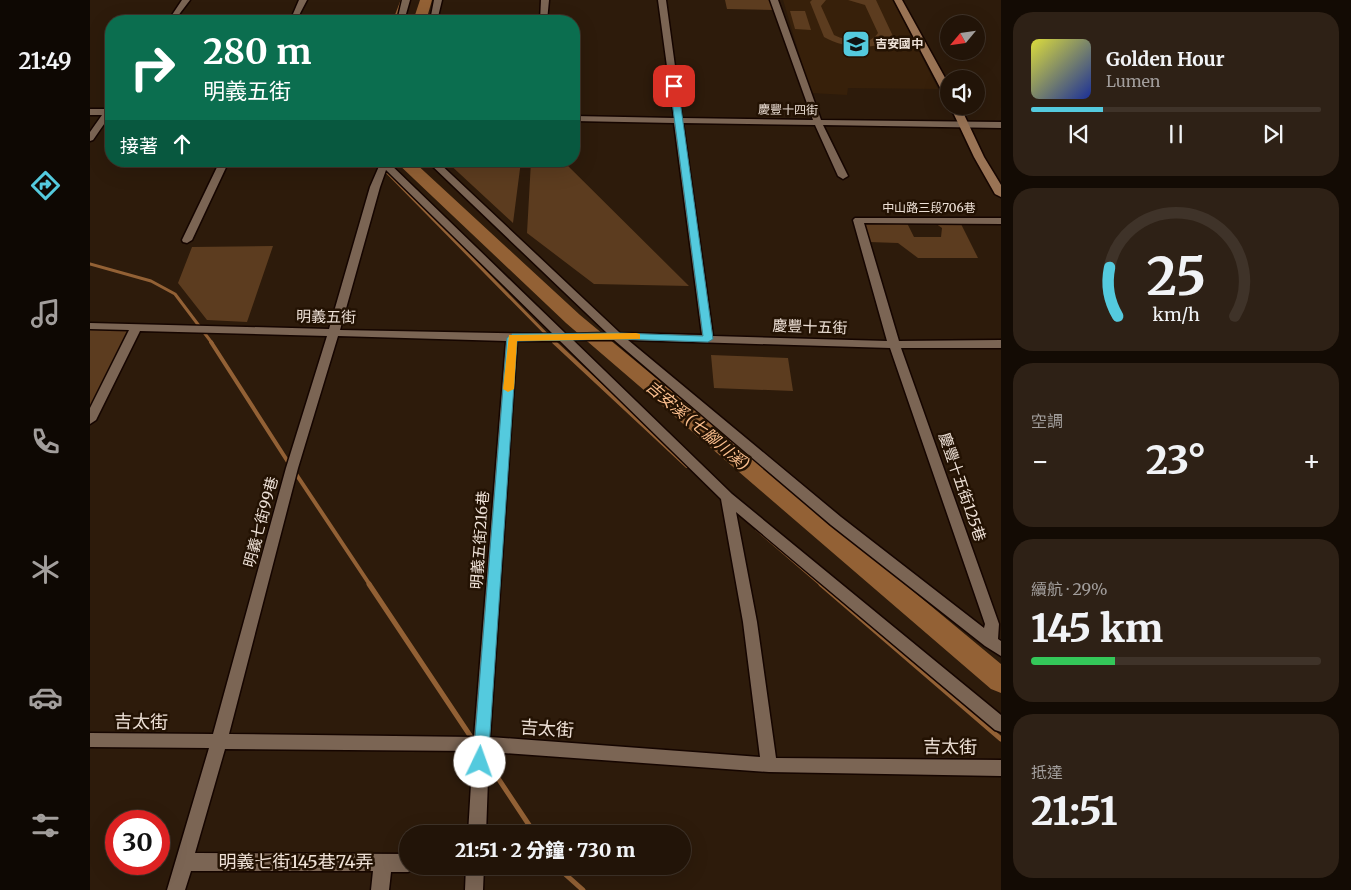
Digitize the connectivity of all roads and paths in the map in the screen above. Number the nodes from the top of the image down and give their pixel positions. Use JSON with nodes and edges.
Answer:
{"nodes":[{"id":1,"x":186,"y":0,"type":"edge"},
{"id":2,"x":303,"y":0,"type":"edge"},
{"id":3,"x":406,"y":0,"type":"edge"},
{"id":4,"x":438,"y":0,"type":"edge"},
{"id":5,"x":545,"y":0,"type":"edge"},
{"id":6,"x":662,"y":0,"type":"edge"},
{"id":7,"x":774,"y":0,"type":"edge"},
{"id":8,"x":898,"y":0,"type":"edge"},
{"id":9,"x":175,"y":15,"type":"edge"},
{"id":10,"x":296,"y":15,"type":"edge"},
{"id":11,"x":402,"y":15,"type":"edge"},
{"id":12,"x":434,"y":15,"type":"edge"},
{"id":13,"x":544,"y":15,"type":"edge"},
{"id":14,"x":940,"y":78,"type":"edge"},
{"id":15,"x":105,"y":110,"type":"edge"},
{"id":16,"x":90,"y":112,"type":"edge"},
{"id":17,"x":960,"y":115,"type":"edge"},
{"id":18,"x":105,"y":117,"type":"edge"},
{"id":19,"x":580,"y":119,"type":"edge"},
{"id":20,"x":679,"y":120,"type":"junction"},
{"id":21,"x":818,"y":123,"type":"junction"},
{"id":22,"x":965,"y":125,"type":"junction"},
{"id":23,"x":1001,"y":126,"type":"edge"},
{"id":24,"x":90,"y":138,"type":"edge"},
{"id":25,"x":222,"y":167,"type":"edge"},
{"id":26,"x":382,"y":167,"type":"edge"},
{"id":27,"x":388,"y":167,"type":"edge"},
{"id":28,"x":437,"y":167,"type":"edge"},
{"id":29,"x":843,"y":176,"type":"dead end"},
{"id":30,"x":1001,"y":194,"type":"edge"},
{"id":31,"x":858,"y":220,"type":"joint"},
{"id":32,"x":1001,"y":221,"type":"edge"},
{"id":33,"x":187,"y":240,"type":"dead end"},
{"id":34,"x":90,"y":326,"type":"edge"},
{"id":35,"x":136,"y":327,"type":"junction"},
{"id":36,"x":334,"y":332,"type":"junction"},
{"id":37,"x":618,"y":336,"type":"junction"},
{"id":38,"x":561,"y":337,"type":"junction"},
{"id":39,"x":512,"y":338,"type":"junction"},
{"id":40,"x":708,"y":339,"type":"junction"},
{"id":41,"x":1001,"y":344,"type":"edge"},
{"id":42,"x":894,"y":345,"type":"junction"},
{"id":43,"x":90,"y":420,"type":"edge"},
{"id":44,"x":727,"y":497,"type":"junction"},
{"id":45,"x":990,"y":642,"type":"junction"},
{"id":46,"x":1001,"y":650,"type":"edge"},
{"id":47,"x":1001,"y":725,"type":"edge"},
{"id":48,"x":90,"y":740,"type":"edge"},
{"id":49,"x":219,"y":743,"type":"junction"},
{"id":50,"x":481,"y":744,"type":"junction"},
{"id":51,"x":769,"y":765,"type":"junction"},
{"id":52,"x":1001,"y":768,"type":"edge"},
{"id":53,"x":477,"y":825,"type":"edge"},
{"id":54,"x":184,"y":862,"type":"junction"},
{"id":55,"x":383,"y":862,"type":"junction"},
{"id":56,"x":399,"y":863,"type":"edge"},
{"id":57,"x":475,"y":875,"type":"edge"},
{"id":58,"x":176,"y":890,"type":"edge"},
{"id":59,"x":380,"y":890,"type":"edge"},
{"id":60,"x":474,"y":890,"type":"edge"}],
"edges":[{"from":1,"to":9,"type":"street"},
{"from":2,"to":10,"type":"street"},
{"from":3,"to":11,"type":"street"},
{"from":4,"to":12,"type":"street"},
{"from":5,"to":13,"type":"street"},
{"from":6,"to":20,"type":"street"},
{"from":7,"to":21,"type":"street"},
{"from":8,"to":14,"type":"street"},
{"from":15,"to":16,"type":"street"},
{"from":17,"to":22,"type":"street"},
{"from":18,"to":24,"type":"street"},
{"from":19,"to":20,"type":"street","name":"慶豐十四街"},
{"from":20,"to":21,"type":"street","name":"慶豐十四街"},
{"from":20,"to":40,"type":"street"},
{"from":21,"to":22,"type":"street","name":"慶豐十四街"},
{"from":21,"to":29,"type":"street"},
{"from":22,"to":23,"type":"street","name":"慶豐十四街"},
{"from":22,"to":30,"type":"street"},
{"from":25,"to":33,"type":"street"},
{"from":26,"to":36,"type":"street","name":"明義七街99巷"},
{"from":27,"to":38,"type":"street"},
{"from":28,"to":37,"type":"street"},
{"from":31,"to":32,"type":"street","name":"中山路三段706巷"},
{"from":31,"to":42,"type":"street","name":"慶豐十五街125巷"},
{"from":34,"to":35,"type":"street","name":"明義五街"},
{"from":35,"to":36,"type":"street","name":"明義五街"},
{"from":35,"to":43,"type":"street"},
{"from":36,"to":39,"type":"street","name":"明義五街"},
{"from":36,"to":49,"type":"street","name":"明義七街99巷"},
{"from":37,"to":38,"type":"street","name":"明義五街"},
{"from":37,"to":40,"type":"street","name":"慶豐十五街"},
{"from":37,"to":45,"type":"street"},
{"from":38,"to":39,"type":"street","name":"明義五街"},
{"from":38,"to":44,"type":"street"},
{"from":39,"to":50,"type":"street","name":"明義五街216巷"},
{"from":40,"to":42,"type":"street","name":"慶豐十五街"},
{"from":41,"to":42,"type":"street","name":"慶豐十五街"},
{"from":42,"to":45,"type":"street","name":"慶豐十五街125巷"},
{"from":44,"to":47,"type":"street"},
{"from":44,"to":51,"type":"street"},
{"from":45,"to":46,"type":"street"},
{"from":48,"to":49,"type":"street","name":"吉太街"},
{"from":49,"to":50,"type":"street","name":"吉太街"},
{"from":49,"to":54,"type":"street","name":"明義七街99巷"},
{"from":50,"to":51,"type":"street","name":"吉太街"},
{"from":50,"to":53,"type":"street","name":"明義五街216巷"},
{"from":51,"to":52,"type":"street","name":"吉太街"},
{"from":54,"to":55,"type":"street","name":"明義七街145巷74弄"},
{"from":54,"to":58,"type":"street","name":"明義七街99巷"},
{"from":55,"to":56,"type":"street","name":"明義七街145巷74弄"},
{"from":55,"to":59,"type":"street"},
{"from":57,"to":60,"type":"street"}]}
